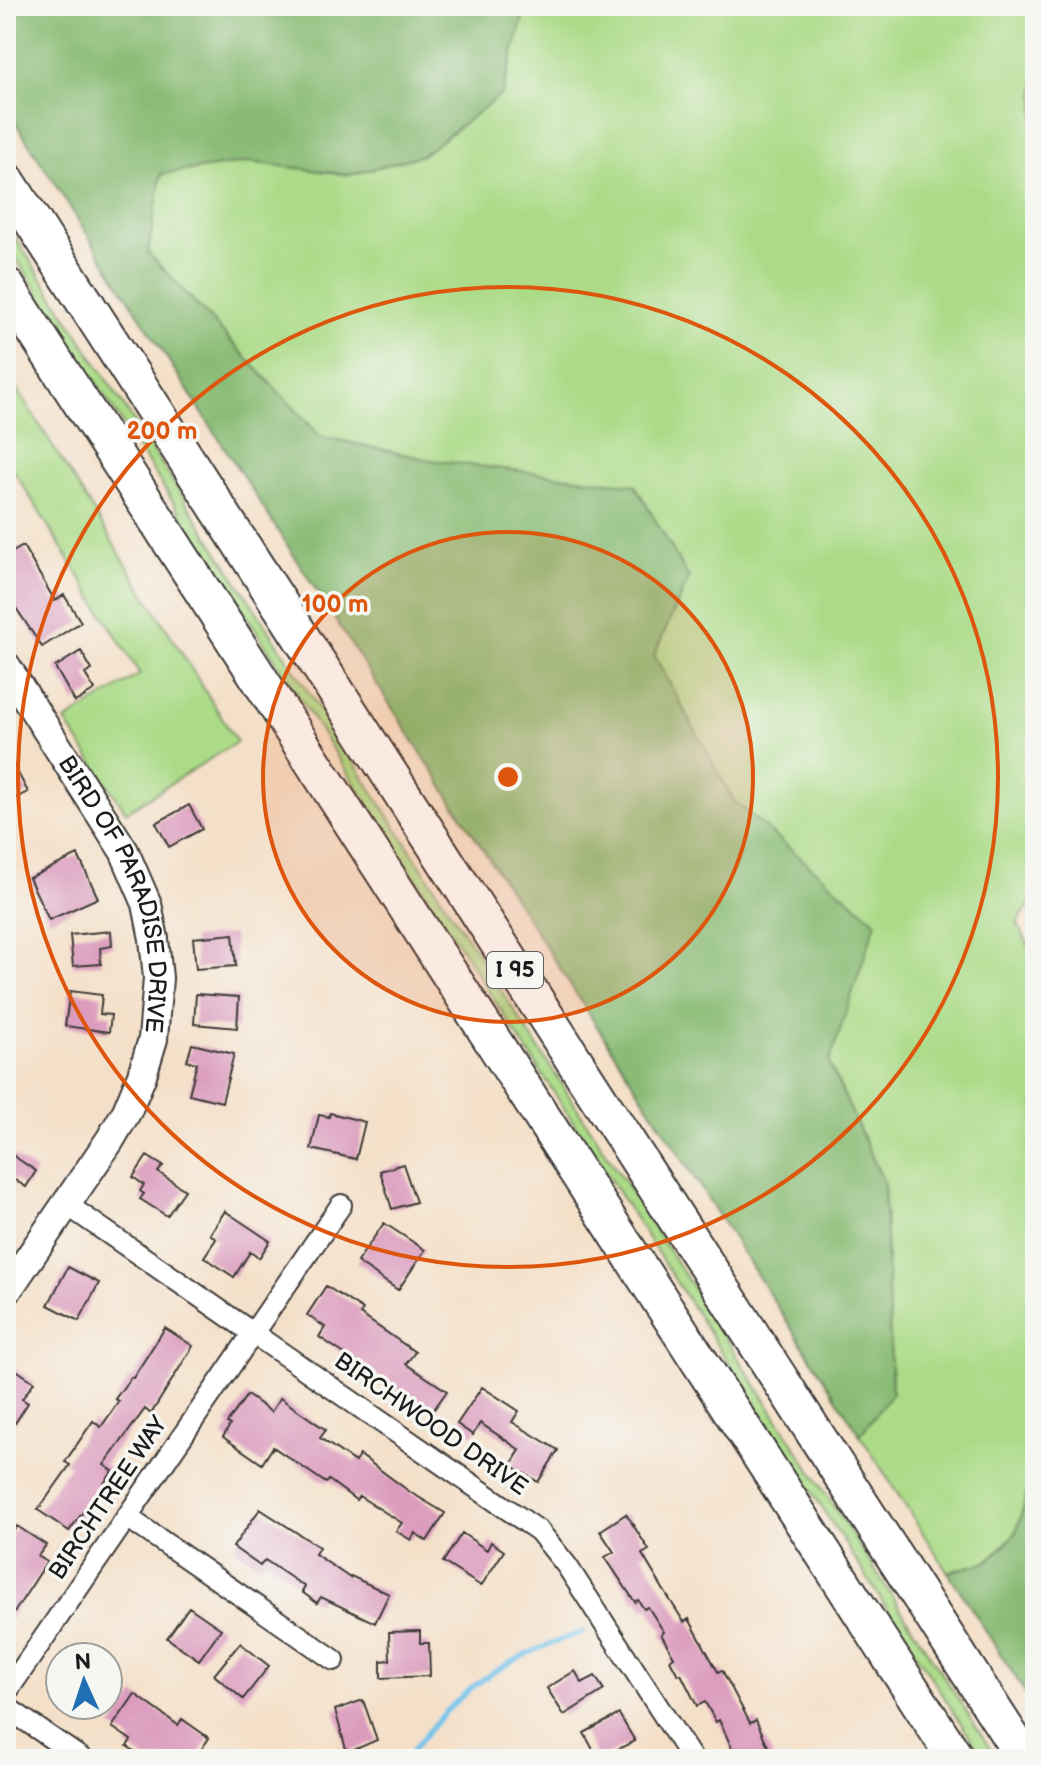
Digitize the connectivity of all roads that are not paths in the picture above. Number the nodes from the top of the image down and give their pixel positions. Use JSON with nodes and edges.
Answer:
{"nodes":[{"id":1,"x":6,"y":180,"type":"edge"},
{"id":2,"x":6,"y":286,"type":"edge"},
{"id":3,"x":6,"y":666,"type":"edge"},
{"id":4,"x":66,"y":1204,"type":"junction"},
{"id":5,"x":341,"y":1205,"type":"dead end"},
{"id":6,"x":6,"y":1292,"type":"edge"},
{"id":7,"x":253,"y":1333,"type":"junction"},
{"id":8,"x":127,"y":1517,"type":"junction"},
{"id":9,"x":334,"y":1660,"type":"dead end"},
{"id":10,"x":6,"y":1693,"type":"edge"},
{"id":11,"x":6,"y":1707,"type":"edge"},
{"id":12,"x":82,"y":1759,"type":"edge"},
{"id":13,"x":692,"y":1759,"type":"edge"},
{"id":14,"x":956,"y":1759,"type":"edge"},
{"id":15,"x":1025,"y":1759,"type":"edge"}],
"edges":[{"from":1,"to":15,"type":"highway","number":"I 95"},
{"from":2,"to":14,"type":"highway","number":"I 95"},
{"from":3,"to":4,"type":"street","name":"BIRD OF PARADISE DRIVE"},
{"from":4,"to":6,"type":"street","name":"BIRD OF PARADISE DRIVE"},
{"from":4,"to":7,"type":"street","name":"BIRCHWOOD DRIVE"},
{"from":5,"to":7,"type":"street","name":"BIRCHTREE WAY"},
{"from":7,"to":8,"type":"street","name":"BIRCHTREE WAY"},
{"from":7,"to":13,"type":"street","name":"BIRCHWOOD DRIVE"},
{"from":8,"to":9,"type":"street"},
{"from":8,"to":10,"type":"street","name":"BIRCHTREE WAY"},
{"from":11,"to":12,"type":"street"}]}
